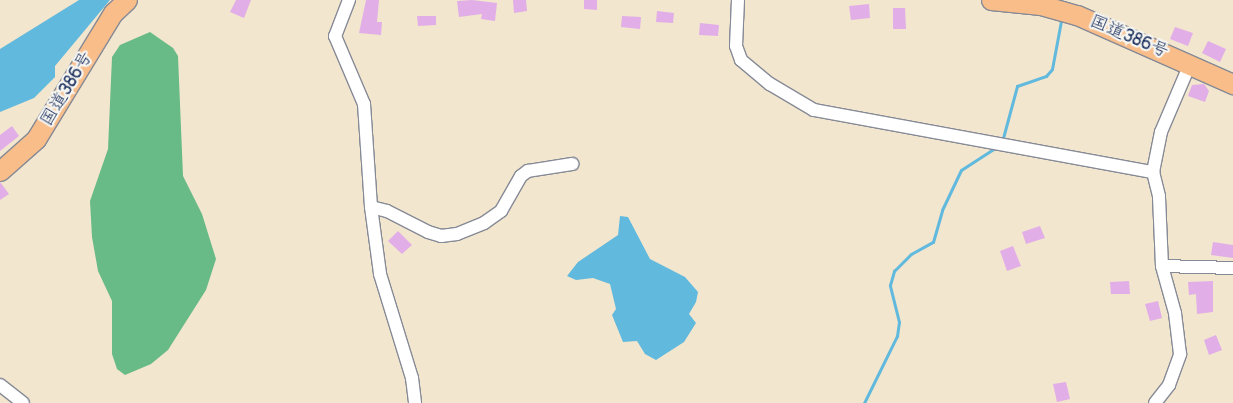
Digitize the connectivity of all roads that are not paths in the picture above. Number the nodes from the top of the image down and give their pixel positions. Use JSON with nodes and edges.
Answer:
{"nodes":[{"id":1,"x":127,"y":0,"type":"edge"},
{"id":2,"x":349,"y":0,"type":"edge"},
{"id":3,"x":738,"y":0,"type":"edge"},
{"id":4,"x":991,"y":0,"type":"edge"},
{"id":5,"x":1190,"y":64,"type":"junction"},
{"id":6,"x":1233,"y":84,"type":"edge"},
{"id":7,"x":572,"y":164,"type":"dead end"},
{"id":8,"x":0,"y":171,"type":"edge"},
{"id":9,"x":1153,"y":172,"type":"junction"},
{"id":10,"x":371,"y":207,"type":"junction"},
{"id":11,"x":1162,"y":266,"type":"junction"},
{"id":12,"x":1233,"y":268,"type":"edge"},
{"id":13,"x":0,"y":385,"type":"edge"},
{"id":14,"x":23,"y":403,"type":"edge"},
{"id":15,"x":415,"y":403,"type":"edge"},
{"id":16,"x":1155,"y":403,"type":"edge"}],
"edges":[{"from":1,"to":8,"type":"highway","name":"国道386号"},
{"from":2,"to":10,"type":"street"},
{"from":3,"to":9,"type":"street"},
{"from":4,"to":5,"type":"highway","name":"国道386号"},
{"from":5,"to":6,"type":"highway","name":"国道386号"},
{"from":5,"to":9,"type":"street"},
{"from":7,"to":10,"type":"street"},
{"from":9,"to":11,"type":"street"},
{"from":10,"to":15,"type":"street"},
{"from":11,"to":12,"type":"street"},
{"from":11,"to":16,"type":"street"},
{"from":13,"to":14,"type":"street"}]}
